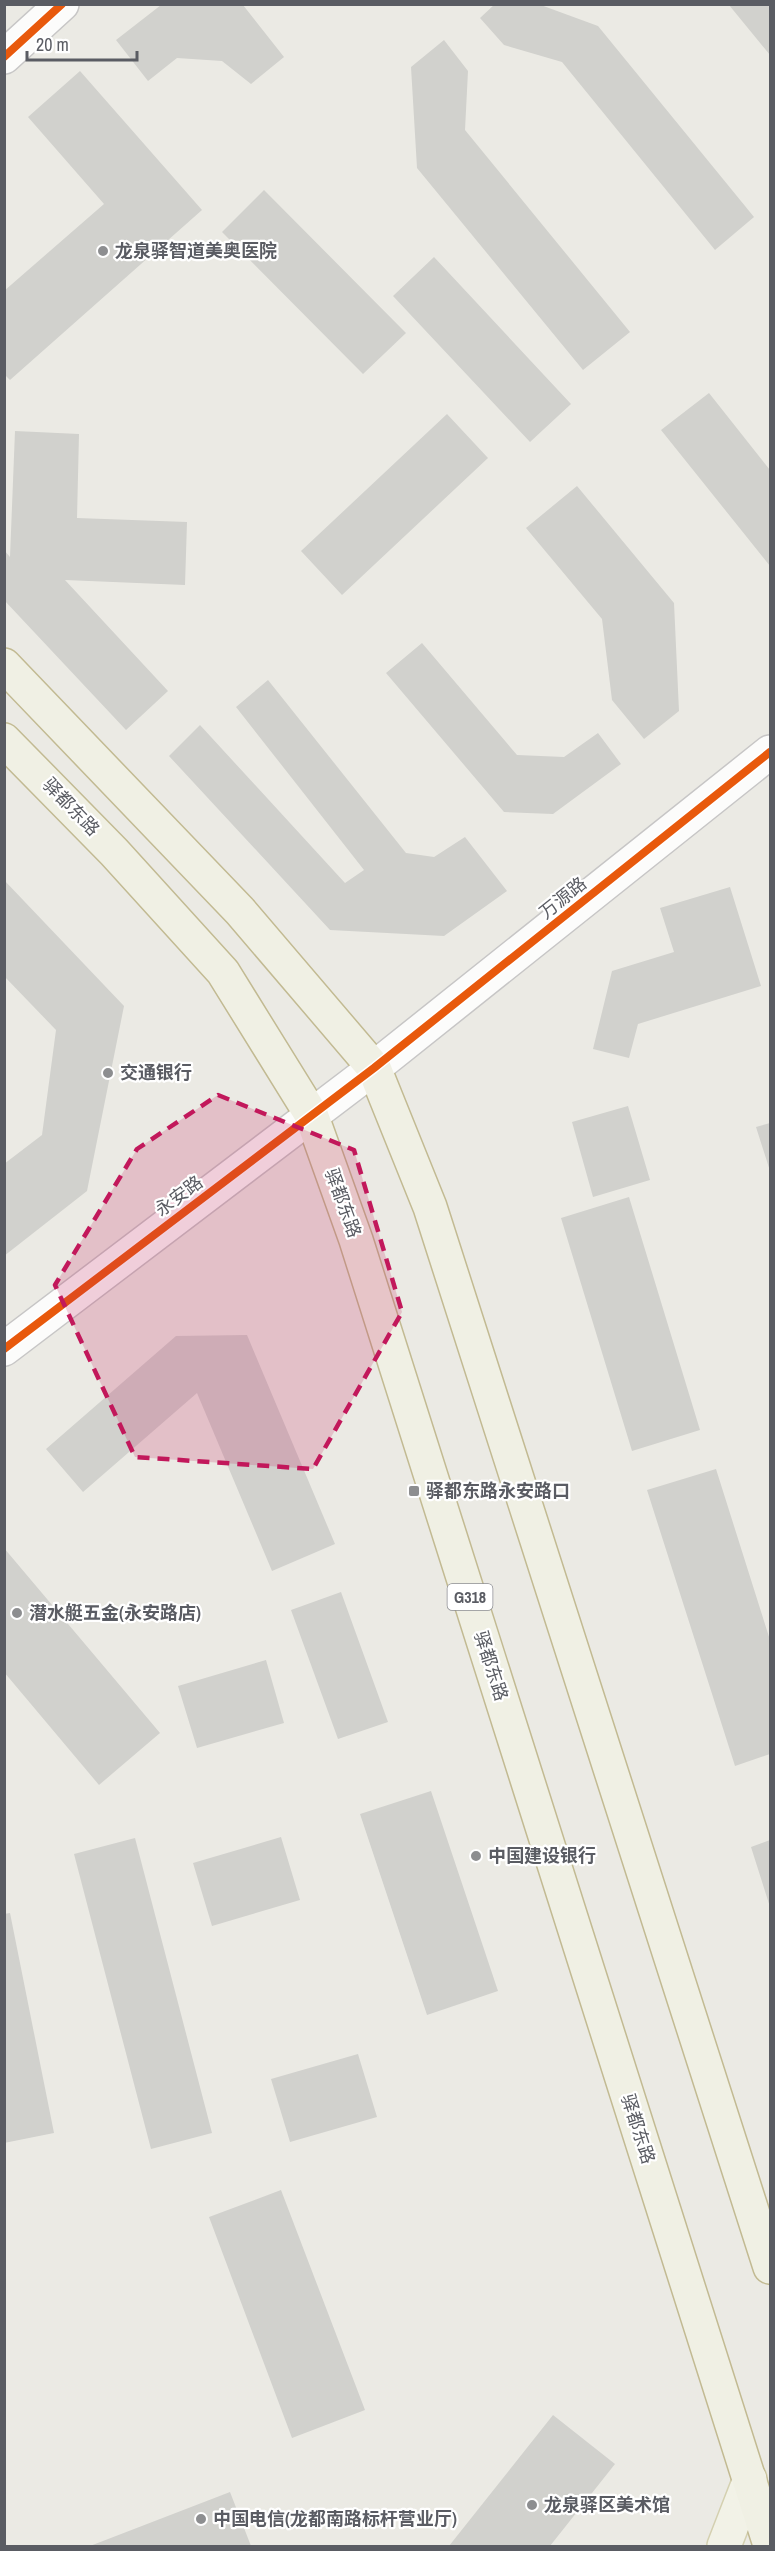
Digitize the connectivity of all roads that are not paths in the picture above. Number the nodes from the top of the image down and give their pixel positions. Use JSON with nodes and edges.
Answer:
{"nodes":[{"id":1,"x":62,"y":4,"type":"edge"},
{"id":2,"x":4,"y":57,"type":"edge"},
{"id":3,"x":4,"y":665,"type":"edge"},
{"id":4,"x":4,"y":740,"type":"edge"},
{"id":5,"x":771,"y":752,"type":"edge"},
{"id":6,"x":374,"y":1068,"type":"junction"},
{"id":7,"x":311,"y":1114,"type":"junction"},
{"id":8,"x":4,"y":1349,"type":"edge"},
{"id":9,"x":771,"y":2267,"type":"edge"},
{"id":10,"x":750,"y":2479,"type":"junction"},
{"id":11,"x":771,"y":2545,"type":"edge"},
{"id":12,"x":724,"y":2547,"type":"edge"}],
"edges":[{"from":1,"to":2,"type":"street"},
{"from":3,"to":6,"type":"highway"},
{"from":4,"to":7,"type":"highway","name":"驿都东路","number":"G318"},
{"from":5,"to":6,"type":"street","name":"万源路"},
{"from":6,"to":7,"type":"street","name":"永安路"},
{"from":6,"to":9,"type":"highway"},
{"from":7,"to":8,"type":"street","name":"永安路"},
{"from":7,"to":10,"type":"highway","name":"驿都东路","number":"G318"},
{"from":10,"to":11,"type":"highway","name":"驿都东路","number":"G318"},
{"from":10,"to":12,"type":"main road"}]}
